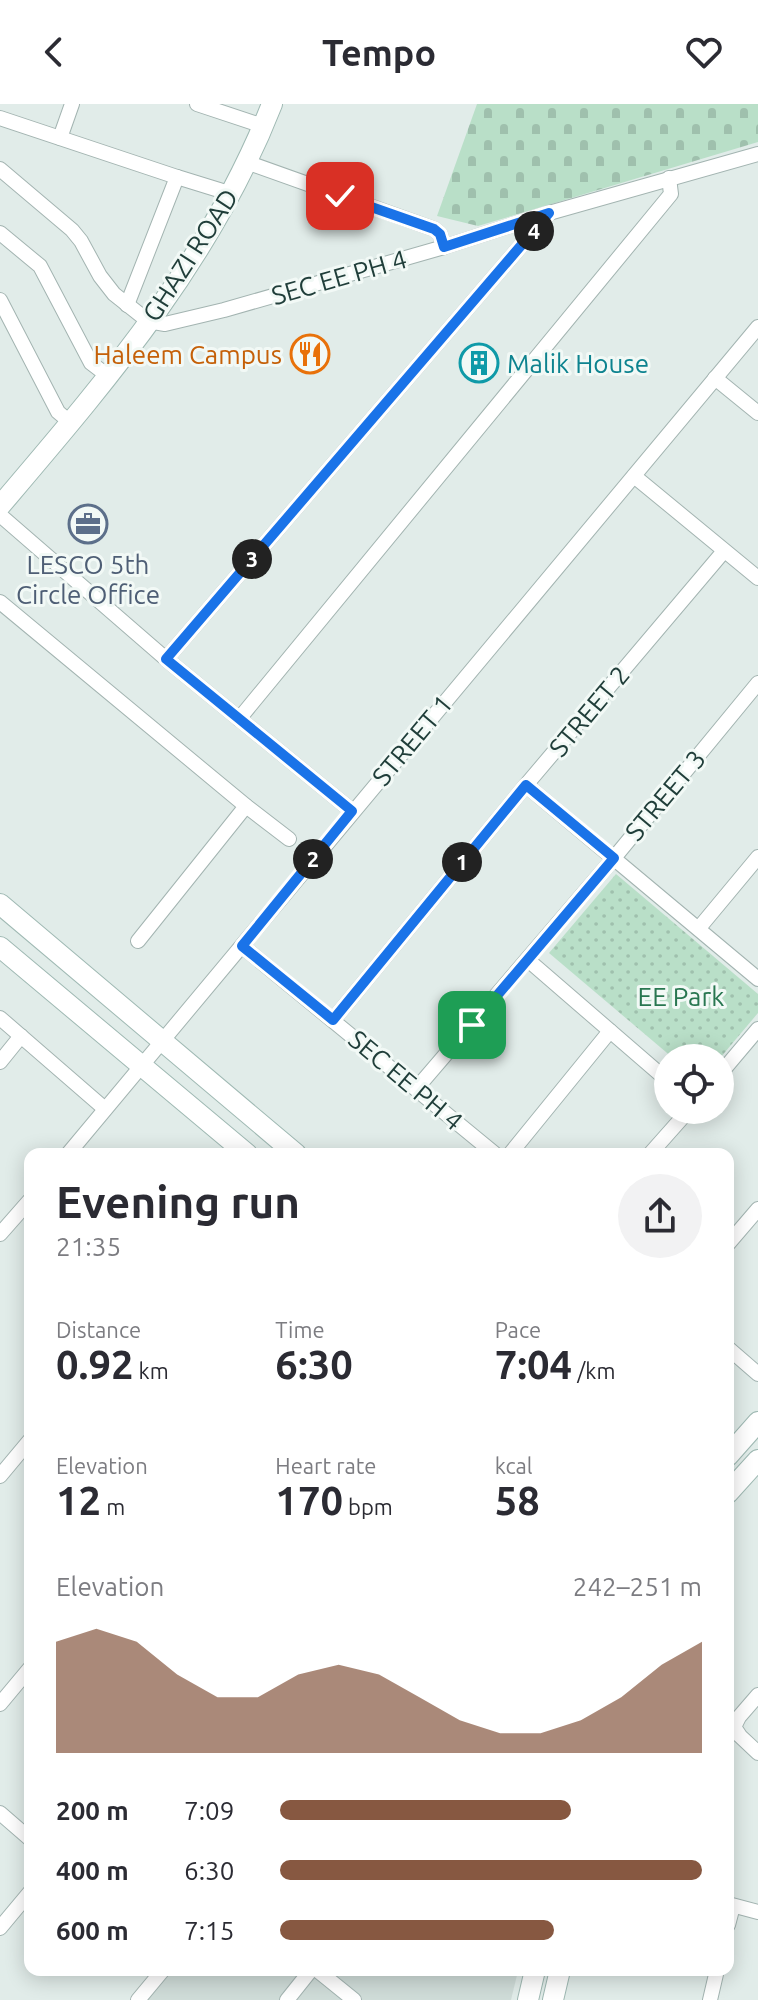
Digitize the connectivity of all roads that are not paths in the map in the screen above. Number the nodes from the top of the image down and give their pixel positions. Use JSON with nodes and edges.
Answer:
{"nodes":[{"id":1,"x":72,"y":104,"type":"edge"},
{"id":2,"x":197,"y":104,"type":"edge"},
{"id":3,"x":272,"y":104,"type":"edge"},
{"id":4,"x":0,"y":118,"type":"edge"},
{"id":5,"x":263,"y":126,"type":"junction"},
{"id":6,"x":60,"y":138,"type":"junction"},
{"id":7,"x":758,"y":154,"type":"edge"},
{"id":8,"x":246,"y":162,"type":"junction"},
{"id":9,"x":0,"y":169,"type":"edge"},
{"id":10,"x":177,"y":177,"type":"junction"},
{"id":11,"x":669,"y":178,"type":"junction"},
{"id":12,"x":232,"y":194,"type":"junction"},
{"id":13,"x":549,"y":213,"type":"junction"},
{"id":14,"x":0,"y":233,"type":"edge"},
{"id":15,"x":444,"y":247,"type":"junction"},
{"id":16,"x":0,"y":300,"type":"edge"},
{"id":17,"x":127,"y":305,"type":"junction"},
{"id":18,"x":148,"y":321,"type":"junction"},
{"id":19,"x":11,"y":324,"type":"junction"},
{"id":20,"x":758,"y":327,"type":"edge"},
{"id":21,"x":0,"y":337,"type":"edge"},
{"id":22,"x":108,"y":376,"type":"junction"},
{"id":23,"x":715,"y":378,"type":"junction"},
{"id":24,"x":758,"y":413,"type":"edge"},
{"id":25,"x":71,"y":423,"type":"junction"},
{"id":26,"x":634,"y":476,"type":"junction"},
{"id":27,"x":0,"y":506,"type":"edge"},
{"id":28,"x":0,"y":515,"type":"edge"},
{"id":29,"x":724,"y":551,"type":"junction"},
{"id":30,"x":758,"y":578,"type":"edge"},
{"id":31,"x":0,"y":602,"type":"edge"},
{"id":32,"x":166,"y":659,"type":"junction"},
{"id":33,"x":758,"y":683,"type":"edge"},
{"id":34,"x":239,"y":719,"type":"junction"},
{"id":35,"x":526,"y":785,"type":"junction"},
{"id":36,"x":246,"y":806,"type":"junction"},
{"id":37,"x":352,"y":811,"type":"junction"},
{"id":38,"x":289,"y":839,"type":"dead end"},
{"id":39,"x":758,"y":857,"type":"edge"},
{"id":40,"x":614,"y":858,"type":"junction"},
{"id":41,"x":0,"y":904,"type":"edge"},
{"id":42,"x":699,"y":928,"type":"junction"},
{"id":43,"x":138,"y":941,"type":"dead end"},
{"id":44,"x":242,"y":946,"type":"junction"},
{"id":45,"x":0,"y":947,"type":"edge"},
{"id":46,"x":528,"y":960,"type":"junction"},
{"id":47,"x":758,"y":979,"type":"edge"},
{"id":48,"x":0,"y":1018,"type":"edge"},
{"id":49,"x":333,"y":1020,"type":"junction"},
{"id":50,"x":758,"y":1029,"type":"edge"},
{"id":51,"x":610,"y":1031,"type":"junction"},
{"id":52,"x":21,"y":1036,"type":"junction"},
{"id":53,"x":161,"y":1041,"type":"junction"},
{"id":54,"x":734,"y":1057,"type":"edge"},
{"id":55,"x":0,"y":1062,"type":"edge"},
{"id":56,"x":141,"y":1065,"type":"junction"},
{"id":57,"x":654,"y":1069,"type":"edge"},
{"id":58,"x":416,"y":1089,"type":"junction"},
{"id":59,"x":105,"y":1109,"type":"junction"},
{"id":60,"x":677,"y":1124,"type":"edge"},
{"id":61,"x":73,"y":1148,"type":"edge"},
{"id":62,"x":240,"y":1148,"type":"edge"},
{"id":63,"x":289,"y":1148,"type":"edge"},
{"id":64,"x":488,"y":1148,"type":"edge"},
{"id":65,"x":515,"y":1148,"type":"edge"},
{"id":66,"x":655,"y":1148,"type":"edge"},
{"id":67,"x":24,"y":1208,"type":"edge"},
{"id":68,"x":758,"y":1209,"type":"edge"},
{"id":69,"x":0,"y":1234,"type":"edge"},
{"id":70,"x":734,"y":1237,"type":"edge"},
{"id":71,"x":734,"y":1353,"type":"edge"},
{"id":72,"x":758,"y":1374,"type":"edge"},
{"id":73,"x":758,"y":1422,"type":"edge"},
{"id":74,"x":24,"y":1447,"type":"edge"},
{"id":75,"x":734,"y":1449,"type":"edge"},
{"id":76,"x":758,"y":1460,"type":"edge"},
{"id":77,"x":0,"y":1476,"type":"edge"},
{"id":78,"x":734,"y":1486,"type":"edge"},
{"id":79,"x":24,"y":1675,"type":"edge"},
{"id":80,"x":758,"y":1695,"type":"edge"},
{"id":81,"x":0,"y":1704,"type":"edge"},
{"id":82,"x":734,"y":1724,"type":"edge"},
{"id":83,"x":734,"y":1731,"type":"edge"},
{"id":84,"x":758,"y":1753,"type":"edge"},
{"id":85,"x":0,"y":1813,"type":"edge"},
{"id":86,"x":24,"y":1834,"type":"edge"},
{"id":87,"x":24,"y":1899,"type":"edge"},
{"id":88,"x":734,"y":1906,"type":"edge"},
{"id":89,"x":758,"y":1912,"type":"edge"},
{"id":90,"x":0,"y":1928,"type":"edge"},
{"id":91,"x":158,"y":1976,"type":"edge"},
{"id":92,"x":309,"y":1976,"type":"edge"},
{"id":93,"x":322,"y":1976,"type":"edge"},
{"id":94,"x":531,"y":1976,"type":"edge"},
{"id":95,"x":559,"y":1976,"type":"edge"},
{"id":96,"x":716,"y":1976,"type":"edge"},
{"id":97,"x":138,"y":2000,"type":"edge"},
{"id":98,"x":287,"y":2000,"type":"edge"},
{"id":99,"x":354,"y":2000,"type":"edge"},
{"id":100,"x":528,"y":2000,"type":"edge"},
{"id":101,"x":553,"y":2000,"type":"edge"},
{"id":102,"x":710,"y":2000,"type":"edge"}],
"edges":[{"from":1,"to":6,"type":"street"},
{"from":2,"to":5,"type":"street"},
{"from":3,"to":5,"type":"street","name":"GHAZI ROAD"},
{"from":4,"to":6,"type":"street"},
{"from":5,"to":8,"type":"street","name":"GHAZI ROAD"},
{"from":6,"to":10,"type":"street"},
{"from":7,"to":11,"type":"street","name":"SEC EE PH 4"},
{"from":8,"to":12,"type":"street","name":"GHAZI ROAD"},
{"from":8,"to":15,"type":"street"},
{"from":9,"to":17,"type":"street"},
{"from":10,"to":12,"type":"street"},
{"from":10,"to":17,"type":"street"},
{"from":11,"to":13,"type":"street","name":"SEC EE PH 4"},
{"from":11,"to":34,"type":"street"},
{"from":12,"to":18,"type":"street","name":"GHAZI ROAD"},
{"from":13,"to":15,"type":"street","name":"SEC EE PH 4"},
{"from":13,"to":32,"type":"street"},
{"from":14,"to":22,"type":"street"},
{"from":15,"to":18,"type":"street","name":"SEC EE PH 4"},
{"from":16,"to":19,"type":"street"},
{"from":17,"to":18,"type":"street"},
{"from":18,"to":22,"type":"street","name":"GHAZI ROAD"},
{"from":19,"to":21,"type":"street"},
{"from":19,"to":25,"type":"street"},
{"from":20,"to":23,"type":"street","name":"STREET 1"},
{"from":22,"to":25,"type":"street","name":"GHAZI ROAD"},
{"from":23,"to":24,"type":"street"},
{"from":23,"to":26,"type":"street","name":"STREET 1"},
{"from":25,"to":27,"type":"street","name":"GHAZI ROAD"},
{"from":26,"to":29,"type":"street"},
{"from":26,"to":37,"type":"street","name":"STREET 1"},
{"from":28,"to":32,"type":"street"},
{"from":29,"to":30,"type":"street"},
{"from":29,"to":35,"type":"street","name":"STREET 2"},
{"from":31,"to":36,"type":"street"},
{"from":32,"to":34,"type":"street"},
{"from":33,"to":40,"type":"street","name":"STREET 3"},
{"from":34,"to":37,"type":"street"},
{"from":35,"to":40,"type":"street"},
{"from":35,"to":49,"type":"street","name":"STREET 2"},
{"from":36,"to":38,"type":"street"},
{"from":36,"to":43,"type":"street"},
{"from":37,"to":44,"type":"street","name":"STREET 1"},
{"from":39,"to":42,"type":"street"},
{"from":40,"to":42,"type":"street"},
{"from":40,"to":46,"type":"street","name":"STREET 3"},
{"from":41,"to":53,"type":"street"},
{"from":42,"to":47,"type":"street"},
{"from":44,"to":49,"type":"street","name":"SEC EE PH 4"},
{"from":44,"to":53,"type":"street","name":"STREET 1"},
{"from":45,"to":56,"type":"street"},
{"from":46,"to":51,"type":"street"},
{"from":46,"to":58,"type":"street","name":"STREET 3"},
{"from":48,"to":52,"type":"street"},
{"from":49,"to":58,"type":"street","name":"SEC EE PH 4"},
{"from":50,"to":54,"type":"street"},
{"from":51,"to":57,"type":"street"},
{"from":51,"to":65,"type":"street"},
{"from":52,"to":55,"type":"street"},
{"from":52,"to":59,"type":"street"},
{"from":53,"to":56,"type":"street","name":"STREET 1"},
{"from":53,"to":63,"type":"street"},
{"from":56,"to":59,"type":"street","name":"STREET 1"},
{"from":56,"to":62,"type":"street"},
{"from":58,"to":64,"type":"street","name":"SEC EE PH 4"},
{"from":59,"to":61,"type":"street","name":"STREET 1"},
{"from":60,"to":66,"type":"street"},
{"from":67,"to":69,"type":"street"},
{"from":68,"to":70,"type":"street"},
{"from":71,"to":72,"type":"street"},
{"from":73,"to":75,"type":"street"},
{"from":74,"to":77,"type":"street"},
{"from":76,"to":78,"type":"street"},
{"from":79,"to":81,"type":"street"},
{"from":80,"to":82,"type":"street"},
{"from":83,"to":84,"type":"street"},
{"from":85,"to":86,"type":"street"},
{"from":87,"to":90,"type":"street"},
{"from":88,"to":89,"type":"street"},
{"from":91,"to":97,"type":"street"},
{"from":92,"to":98,"type":"street"},
{"from":93,"to":99,"type":"street"},
{"from":94,"to":100,"type":"street"},
{"from":95,"to":101,"type":"street"},
{"from":96,"to":102,"type":"street"}]}
